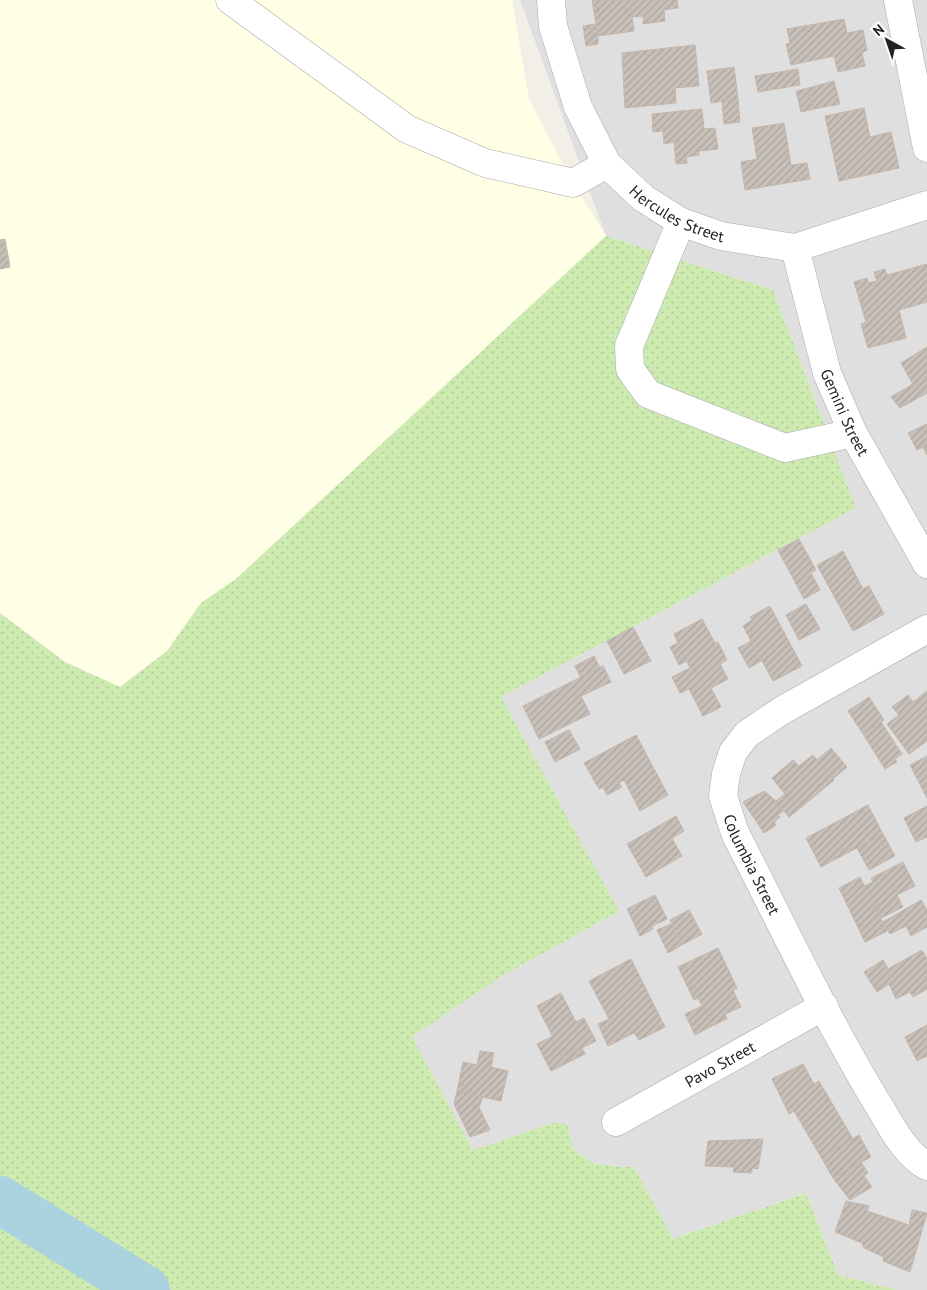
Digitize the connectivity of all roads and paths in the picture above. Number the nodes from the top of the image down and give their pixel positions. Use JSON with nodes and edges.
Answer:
{"nodes":[{"id":1,"x":230,"y":0,"type":"edge"},
{"id":2,"x":551,"y":0,"type":"edge"},
{"id":3,"x":898,"y":0,"type":"edge"},
{"id":4,"x":927,"y":148,"type":"edge"},
{"id":5,"x":607,"y":164,"type":"junction"},
{"id":6,"x":927,"y":206,"type":"edge"},
{"id":7,"x":681,"y":222,"type":"junction"},
{"id":8,"x":795,"y":248,"type":"junction"},
{"id":9,"x":852,"y":433,"type":"junction"},
{"id":10,"x":927,"y":564,"type":"edge"},
{"id":11,"x":927,"y":629,"type":"edge"},
{"id":12,"x":824,"y":1006,"type":"junction"},
{"id":13,"x":616,"y":1122,"type":"dead end"},
{"id":14,"x":927,"y":1166,"type":"edge"}],
"edges":[{"from":1,"to":5,"type":"street"},
{"from":2,"to":5,"type":"street","name":"Hercules Street"},
{"from":3,"to":4,"type":"street"},
{"from":5,"to":7,"type":"street","name":"Hercules Street"},
{"from":6,"to":8,"type":"street","name":"Hercules Street"},
{"from":7,"to":8,"type":"street","name":"Hercules Street"},
{"from":7,"to":9,"type":"street"},
{"from":8,"to":9,"type":"street","name":"Gemini Street"},
{"from":9,"to":10,"type":"street","name":"Gemini Street"},
{"from":11,"to":12,"type":"street","name":"Columbia Street"},
{"from":12,"to":13,"type":"street","name":"Pavo Street"},
{"from":12,"to":14,"type":"street","name":"Columbia Street"}]}
